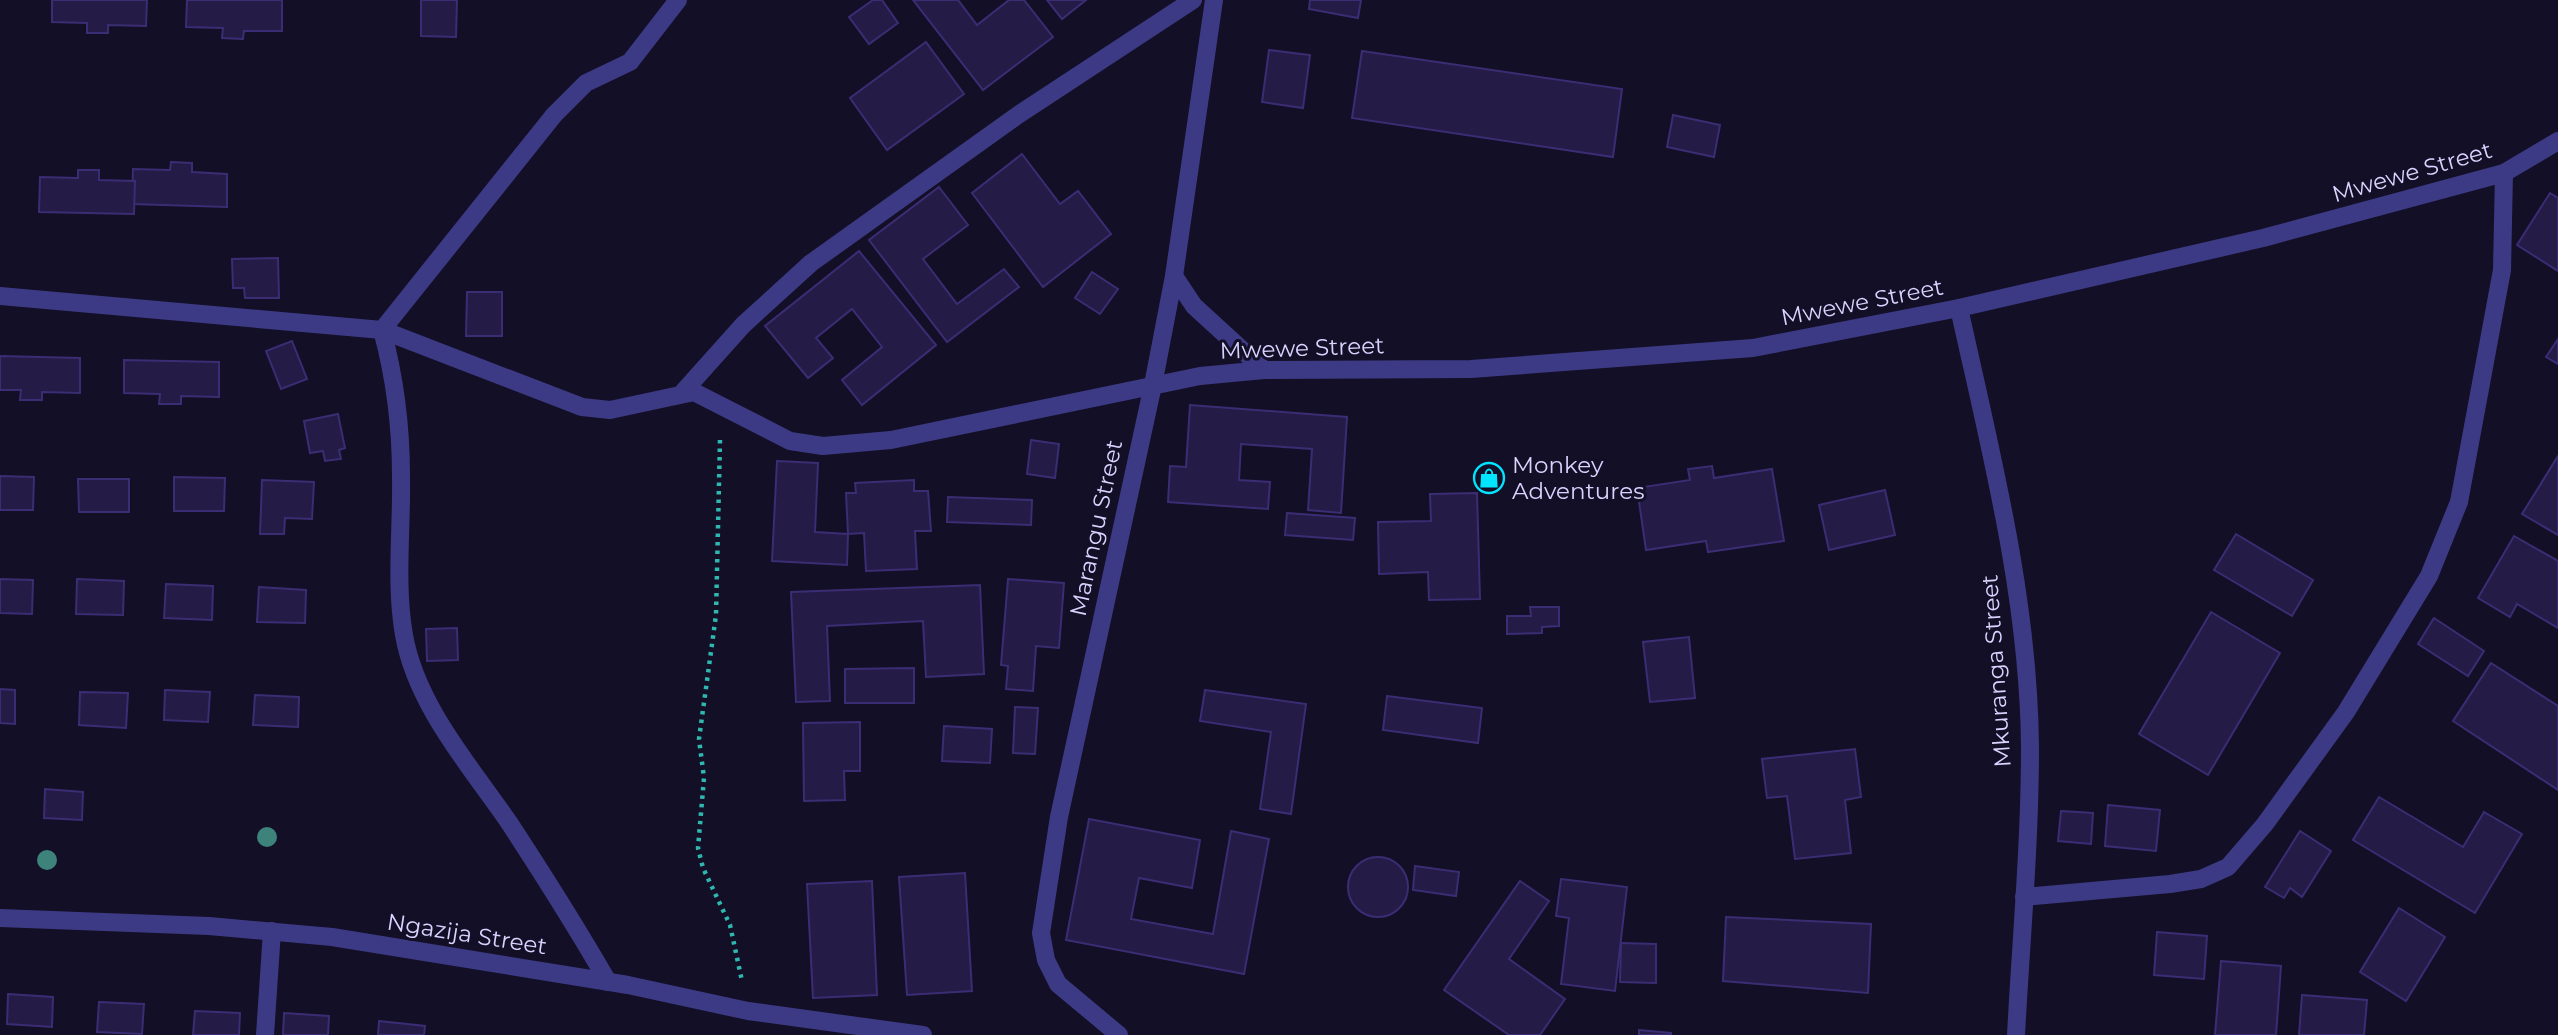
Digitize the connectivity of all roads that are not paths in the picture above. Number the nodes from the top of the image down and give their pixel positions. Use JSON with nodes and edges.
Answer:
{"nodes":[{"id":1,"x":678,"y":0,"type":"edge"},
{"id":2,"x":1193,"y":0,"type":"edge"},
{"id":3,"x":1214,"y":0,"type":"edge"},
{"id":4,"x":2558,"y":141,"type":"edge"},
{"id":5,"x":2504,"y":173,"type":"junction"},
{"id":6,"x":1174,"y":276,"type":"junction"},
{"id":7,"x":0,"y":296,"type":"edge"},
{"id":8,"x":1959,"y":308,"type":"junction"},
{"id":9,"x":382,"y":330,"type":"junction"},
{"id":10,"x":1264,"y":370,"type":"junction"},
{"id":11,"x":1153,"y":385,"type":"junction"},
{"id":12,"x":683,"y":392,"type":"junction"},
{"id":13,"x":2024,"y":897,"type":"junction"},
{"id":14,"x":0,"y":918,"type":"edge"},
{"id":15,"x":272,"y":931,"type":"junction"},
{"id":16,"x":608,"y":982,"type":"junction"},
{"id":17,"x":265,"y":1035,"type":"edge"},
{"id":18,"x":923,"y":1035,"type":"edge"},
{"id":19,"x":1119,"y":1035,"type":"edge"},
{"id":20,"x":2017,"y":1035,"type":"edge"}],
"edges":[{"from":1,"to":9,"type":"street"},
{"from":2,"to":12,"type":"street"},
{"from":3,"to":6,"type":"street","name":"Marangu Street"},
{"from":4,"to":5,"type":"street","name":"Mwewe Street"},
{"from":5,"to":8,"type":"street","name":"Mwewe Street"},
{"from":5,"to":13,"type":"street"},
{"from":6,"to":10,"type":"street"},
{"from":6,"to":11,"type":"street","name":"Marangu Street"},
{"from":7,"to":9,"type":"street"},
{"from":8,"to":10,"type":"street","name":"Mwewe Street"},
{"from":8,"to":13,"type":"street","name":"Mkuranga Street"},
{"from":9,"to":12,"type":"street"},
{"from":9,"to":16,"type":"street"},
{"from":10,"to":11,"type":"street","name":"Mwewe Street"},
{"from":11,"to":12,"type":"street","name":"Mwewe Street"},
{"from":11,"to":19,"type":"street","name":"Marangu Street"},
{"from":13,"to":20,"type":"street","name":"Mkuranga Street"},
{"from":14,"to":15,"type":"street","name":"Ngazija Street"},
{"from":15,"to":16,"type":"street","name":"Ngazija Street"},
{"from":15,"to":17,"type":"street"},
{"from":16,"to":18,"type":"street","name":"Ngazija Street"}]}
